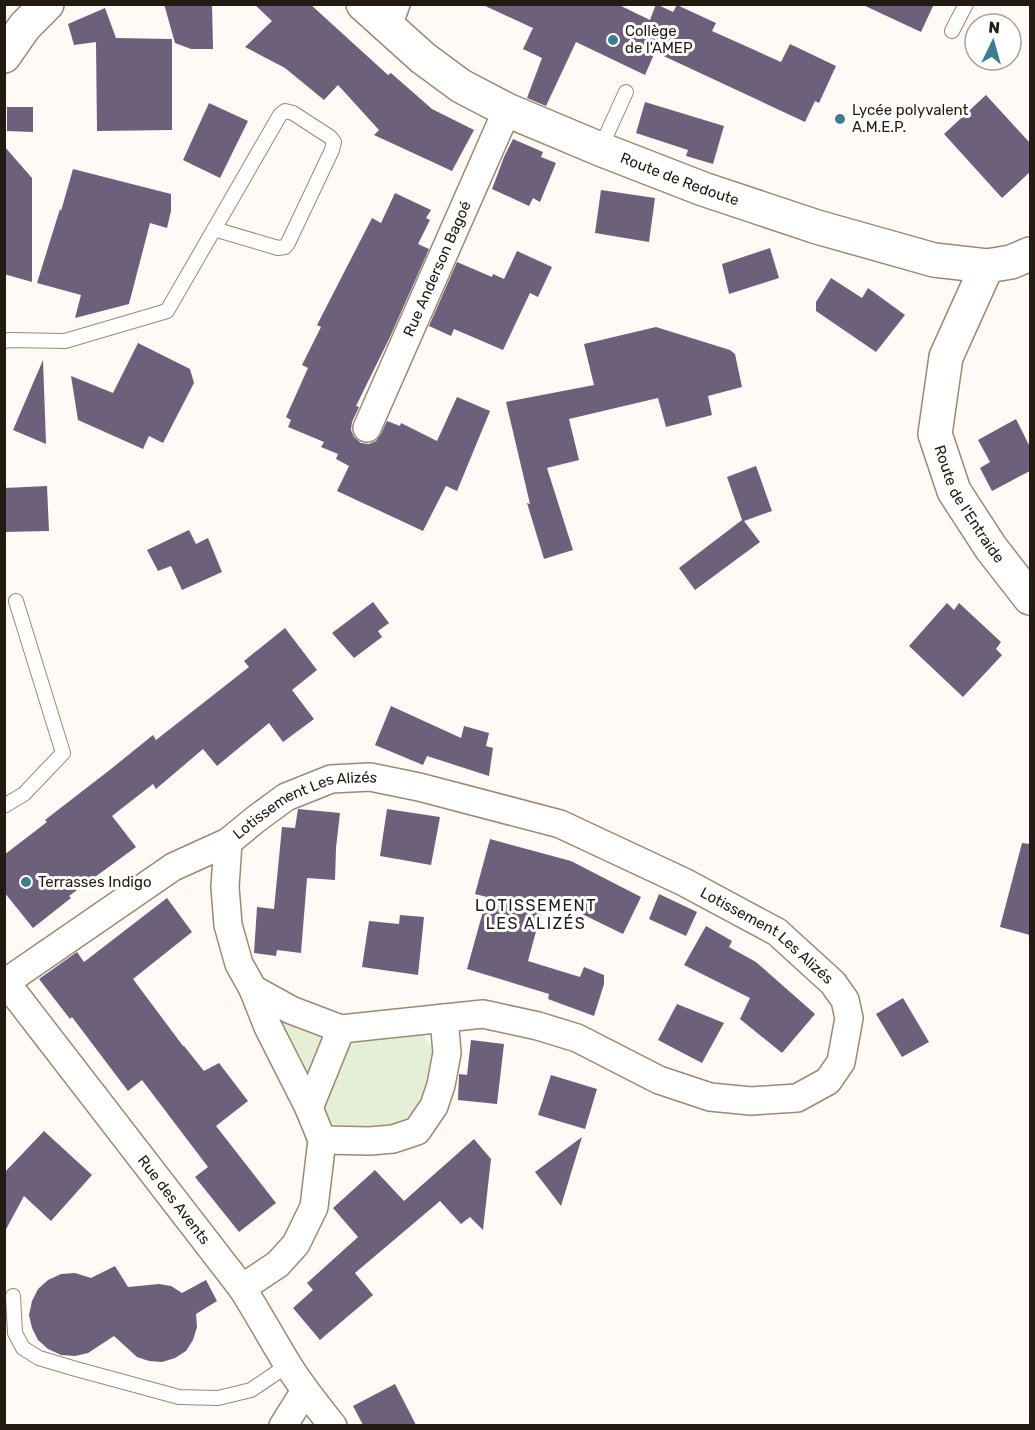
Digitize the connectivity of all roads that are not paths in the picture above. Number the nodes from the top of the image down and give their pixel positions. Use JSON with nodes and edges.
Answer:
{"nodes":[{"id":1,"x":47,"y":4,"type":"edge"},
{"id":2,"x":363,"y":4,"type":"edge"},
{"id":3,"x":966,"y":4,"type":"edge"},
{"id":4,"x":392,"y":15,"type":"edge"},
{"id":5,"x":952,"y":31,"type":"dead end"},
{"id":6,"x":4,"y":56,"type":"edge"},
{"id":7,"x":626,"y":92,"type":"dead end"},
{"id":8,"x":507,"y":110,"type":"junction"},
{"id":9,"x":600,"y":148,"type":"junction"},
{"id":10,"x":214,"y":229,"type":"junction"},
{"id":11,"x":1030,"y":254,"type":"edge"},
{"id":12,"x":987,"y":266,"type":"junction"},
{"id":13,"x":4,"y":341,"type":"edge"},
{"id":14,"x":367,"y":428,"type":"dead end"},
{"id":15,"x":1030,"y":598,"type":"edge"},
{"id":16,"x":16,"y":601,"type":"dead end"},
{"id":17,"x":4,"y":806,"type":"edge"},
{"id":18,"x":228,"y":842,"type":"junction"},
{"id":19,"x":5,"y":981,"type":"edge"},
{"id":20,"x":253,"y":989,"type":"junction"},
{"id":21,"x":444,"y":1018,"type":"junction"},
{"id":22,"x":341,"y":1029,"type":"junction"},
{"id":23,"x":309,"y":1108,"type":"junction"},
{"id":24,"x":322,"y":1140,"type":"junction"},
{"id":25,"x":242,"y":1288,"type":"junction"},
{"id":26,"x":13,"y":1296,"type":"dead end"},
{"id":27,"x":288,"y":1365,"type":"junction"},
{"id":28,"x":305,"y":1391,"type":"junction"},
{"id":29,"x":283,"y":1425,"type":"edge"},
{"id":30,"x":333,"y":1425,"type":"edge"}],
"edges":[{"from":1,"to":6,"type":"main road"},
{"from":2,"to":4,"type":"main road","name":"Route de Redoute"},
{"from":3,"to":5,"type":"lane"},
{"from":4,"to":8,"type":"main road","name":"Route de Redoute"},
{"from":7,"to":9,"type":"lane"},
{"from":8,"to":9,"type":"main road","name":"Route de Redoute"},
{"from":8,"to":14,"type":"street","name":"Rue Anderson Bagoé"},
{"from":9,"to":12,"type":"main road","name":"Route de Redoute"},
{"from":10,"to":10,"type":"lane"},
{"from":10,"to":13,"type":"lane"},
{"from":11,"to":12,"type":"main road","name":"Route de Redoute"},
{"from":12,"to":15,"type":"main road","name":"Route de l'Entraide"},
{"from":16,"to":17,"type":"lane"},
{"from":18,"to":19,"type":"street","name":"Lotissement Les Alizés"},
{"from":18,"to":20,"type":"street","name":"Lotissement Les Alizés"},
{"from":18,"to":21,"type":"street","name":"Lotissement Les Alizés"},
{"from":19,"to":25,"type":"street","name":"Rue des Avents"},
{"from":20,"to":22,"type":"street","name":"Lotissement Les Alizés"},
{"from":20,"to":23,"type":"street","name":"Lotissement Les Alizés"},
{"from":21,"to":22,"type":"street","name":"Lotissement Les Alizés"},
{"from":21,"to":24,"type":"street"},
{"from":22,"to":23,"type":"street"},
{"from":23,"to":24,"type":"street","name":"Lotissement Les Alizés"},
{"from":24,"to":25,"type":"street","name":"Lotissement Les Alizés"},
{"from":25,"to":27,"type":"street","name":"Rue des Avents"},
{"from":26,"to":27,"type":"lane"},
{"from":27,"to":28,"type":"street","name":"Rue des Avents"},
{"from":28,"to":29,"type":"street"},
{"from":28,"to":30,"type":"street","name":"Rue des Avents"}]}
